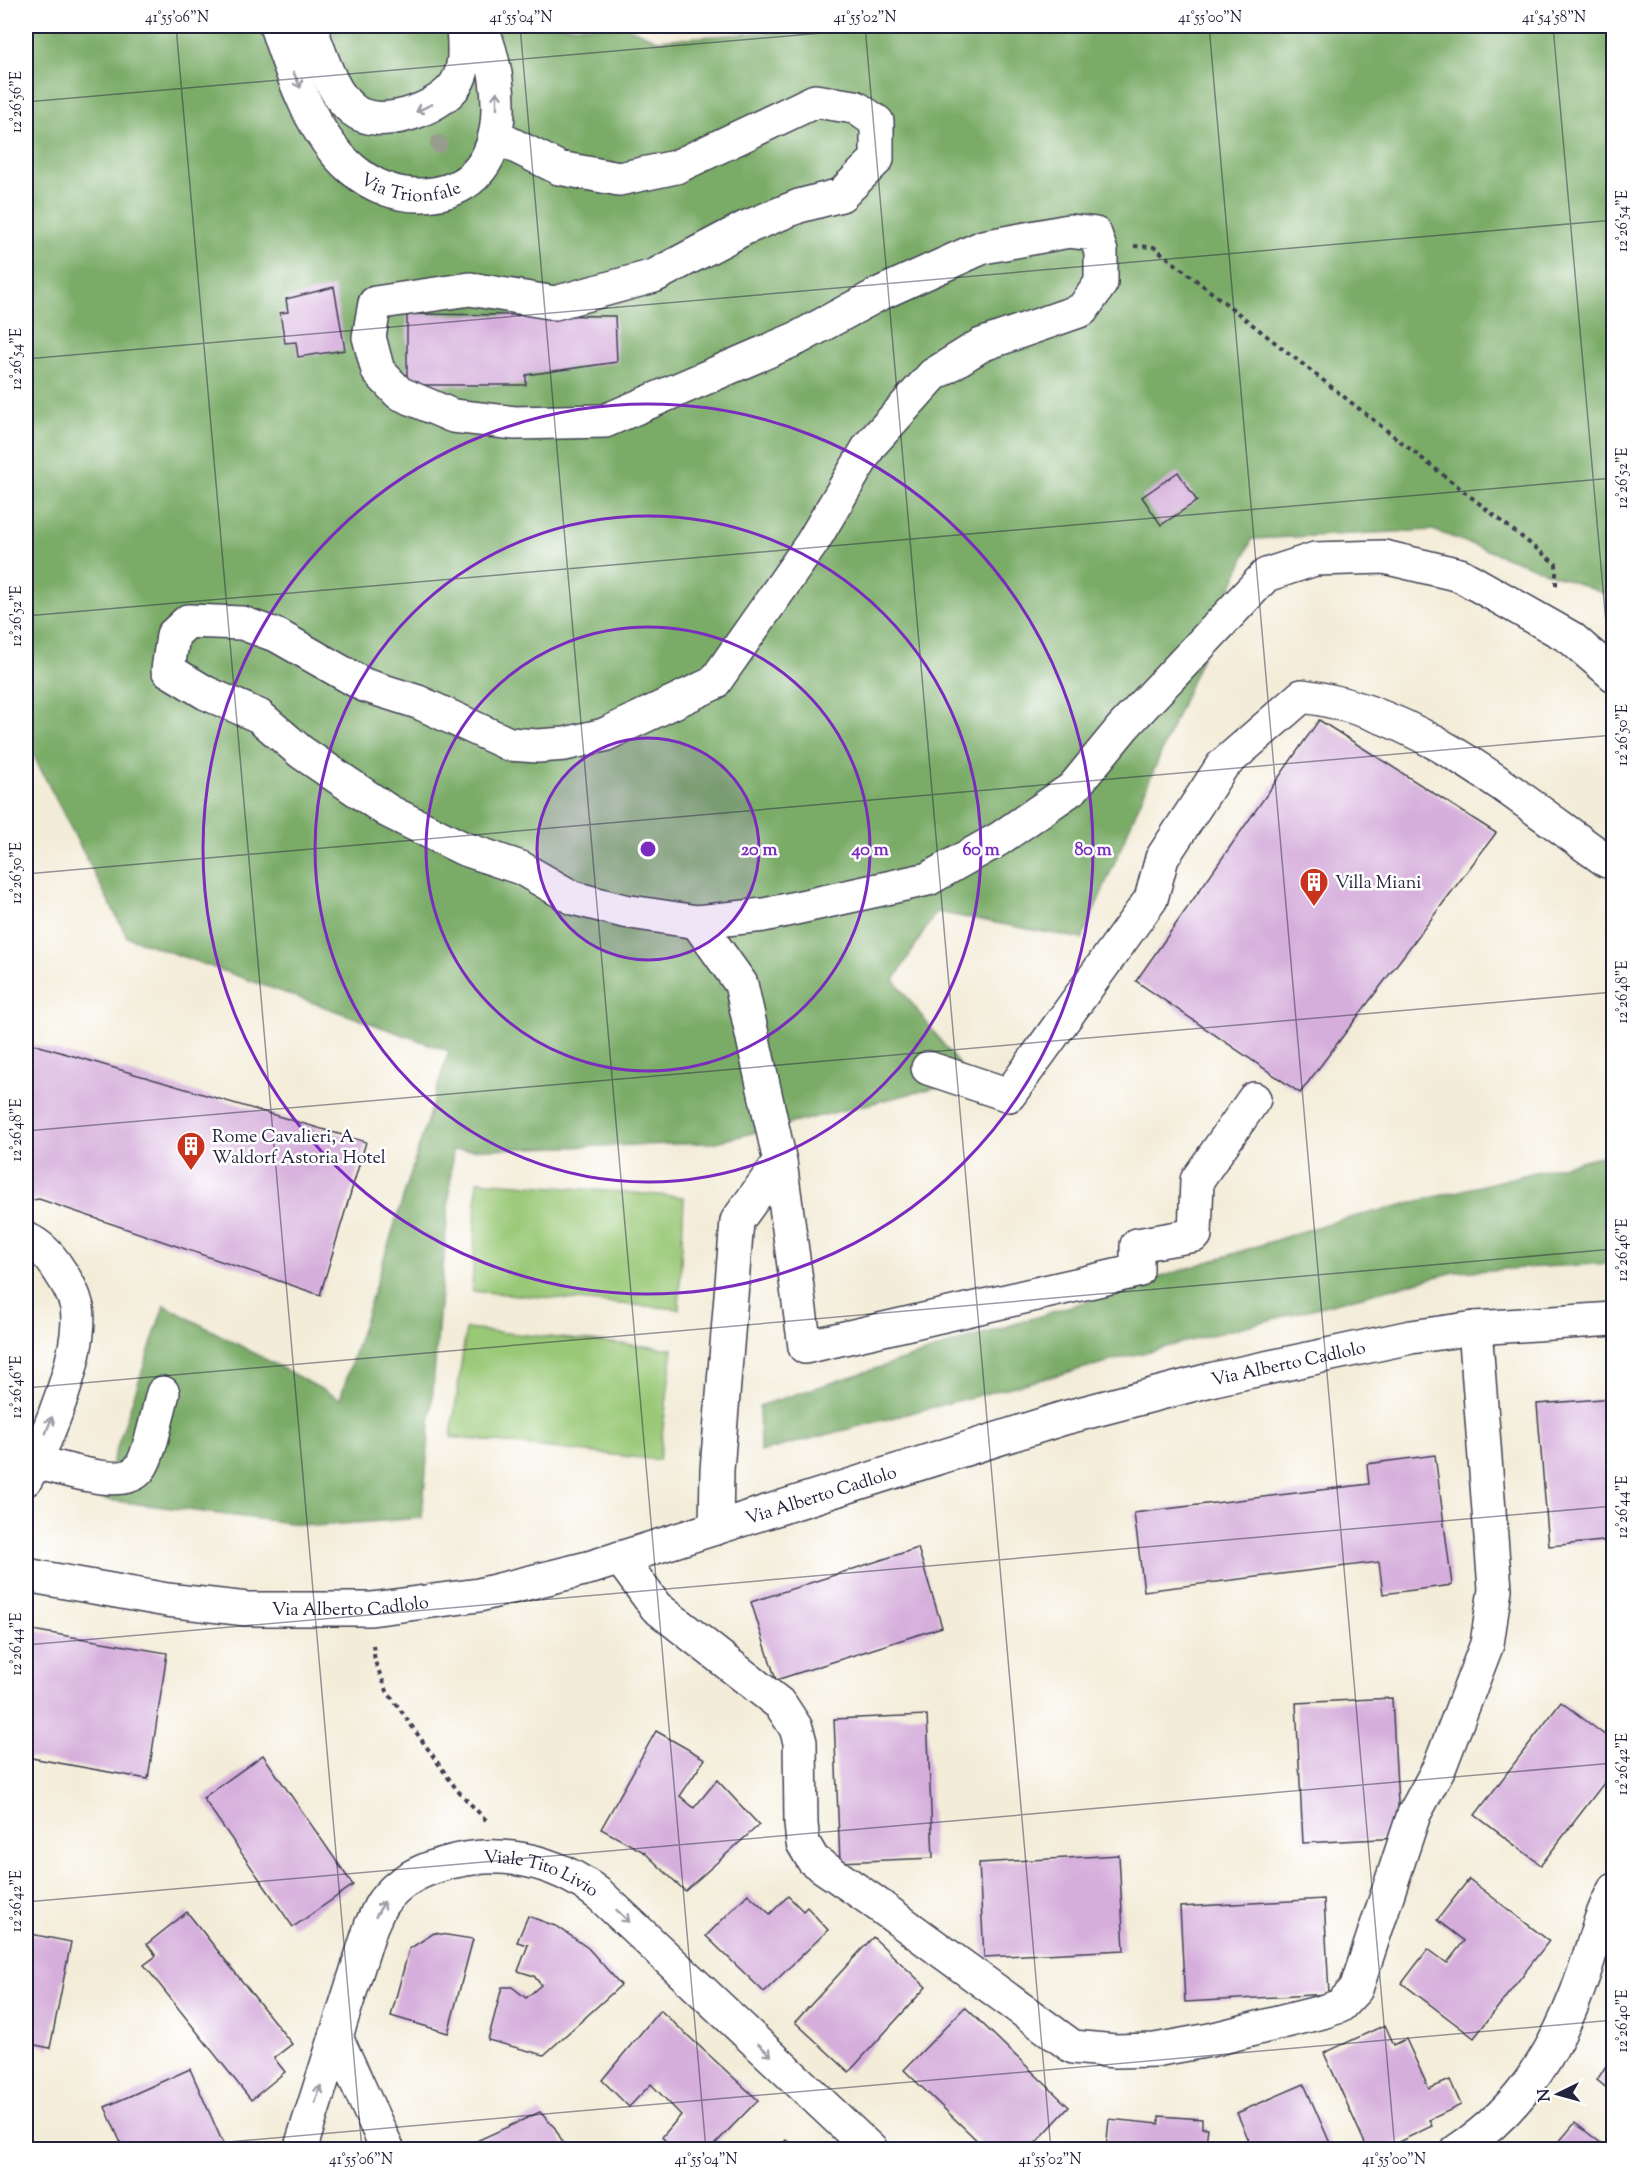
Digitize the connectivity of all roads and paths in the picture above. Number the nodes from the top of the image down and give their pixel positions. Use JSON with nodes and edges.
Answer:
{"nodes":[{"id":1,"x":276,"y":26,"type":"edge"},
{"id":2,"x":309,"y":26,"type":"edge"},
{"id":3,"x":462,"y":26,"type":"edge"},
{"id":4,"x":481,"y":26,"type":"edge"},
{"id":5,"x":495,"y":136,"type":"junction"},
{"id":6,"x":1098,"y":243,"type":"junction"},
{"id":7,"x":1543,"y":622,"type":"junction"},
{"id":8,"x":1614,"y":675,"type":"edge"},
{"id":9,"x":1614,"y":853,"type":"edge"},
{"id":10,"x":697,"y":922,"type":"junction"},
{"id":11,"x":928,"y":1068,"type":"dead end"},
{"id":12,"x":1254,"y":1100,"type":"dead end"},
{"id":13,"x":780,"y":1162,"type":"junction"},
{"id":14,"x":26,"y":1239,"type":"edge"},
{"id":15,"x":1614,"y":1319,"type":"edge"},
{"id":16,"x":1475,"y":1328,"type":"junction"},
{"id":17,"x":164,"y":1394,"type":"dead end"},
{"id":18,"x":30,"y":1470,"type":"edge"},
{"id":19,"x":716,"y":1528,"type":"junction"},
{"id":20,"x":620,"y":1558,"type":"junction"},
{"id":21,"x":26,"y":1575,"type":"edge"},
{"id":22,"x":371,"y":1608,"type":"junction"},
{"id":23,"x":522,"y":1859,"type":"junction"},
{"id":24,"x":1614,"y":1890,"type":"edge"},
{"id":25,"x":336,"y":2037,"type":"junction"},
{"id":26,"x":300,"y":2150,"type":"edge"},
{"id":27,"x":388,"y":2150,"type":"edge"},
{"id":28,"x":871,"y":2150,"type":"edge"},
{"id":29,"x":1458,"y":2150,"type":"edge"}],
"edges":[{"from":1,"to":5,"type":"street","name":"Via Trionfale","one_way":true},
{"from":3,"to":2,"type":"street","one_way":true},
{"from":5,"to":4,"type":"street","name":"Via Trionfale","one_way":true},
{"from":5,"to":6,"type":"street"},
{"from":6,"to":7,"type":"path"},
{"from":6,"to":10,"type":"street"},
{"from":7,"to":8,"type":"street"},
{"from":7,"to":10,"type":"street"},
{"from":9,"to":11,"type":"street"},
{"from":10,"to":13,"type":"street"},
{"from":12,"to":13,"type":"street"},
{"from":13,"to":19,"type":"street"},
{"from":18,"to":14,"type":"street","one_way":true},
{"from":15,"to":16,"type":"street","name":"Via Alberto Cadlolo"},
{"from":16,"to":19,"type":"street","name":"Via Alberto Cadlolo"},
{"from":16,"to":20,"type":"street"},
{"from":17,"to":18,"type":"street"},
{"from":19,"to":20,"type":"street","name":"Via Alberto Cadlolo"},
{"from":20,"to":22,"type":"street","name":"Via Alberto Cadlolo"},
{"from":21,"to":22,"type":"street","name":"Via Alberto Cadlolo"},
{"from":22,"to":23,"type":"path"},
{"from":25,"to":23,"type":"street","name":"Viale Tito Livio","one_way":true},
{"from":23,"to":28,"type":"street","name":"Viale Tito Livio","one_way":true},
{"from":24,"to":29,"type":"street"},
{"from":26,"to":25,"type":"street","name":"Viale Tito Livio","one_way":true},
{"from":25,"to":27,"type":"street"}]}
